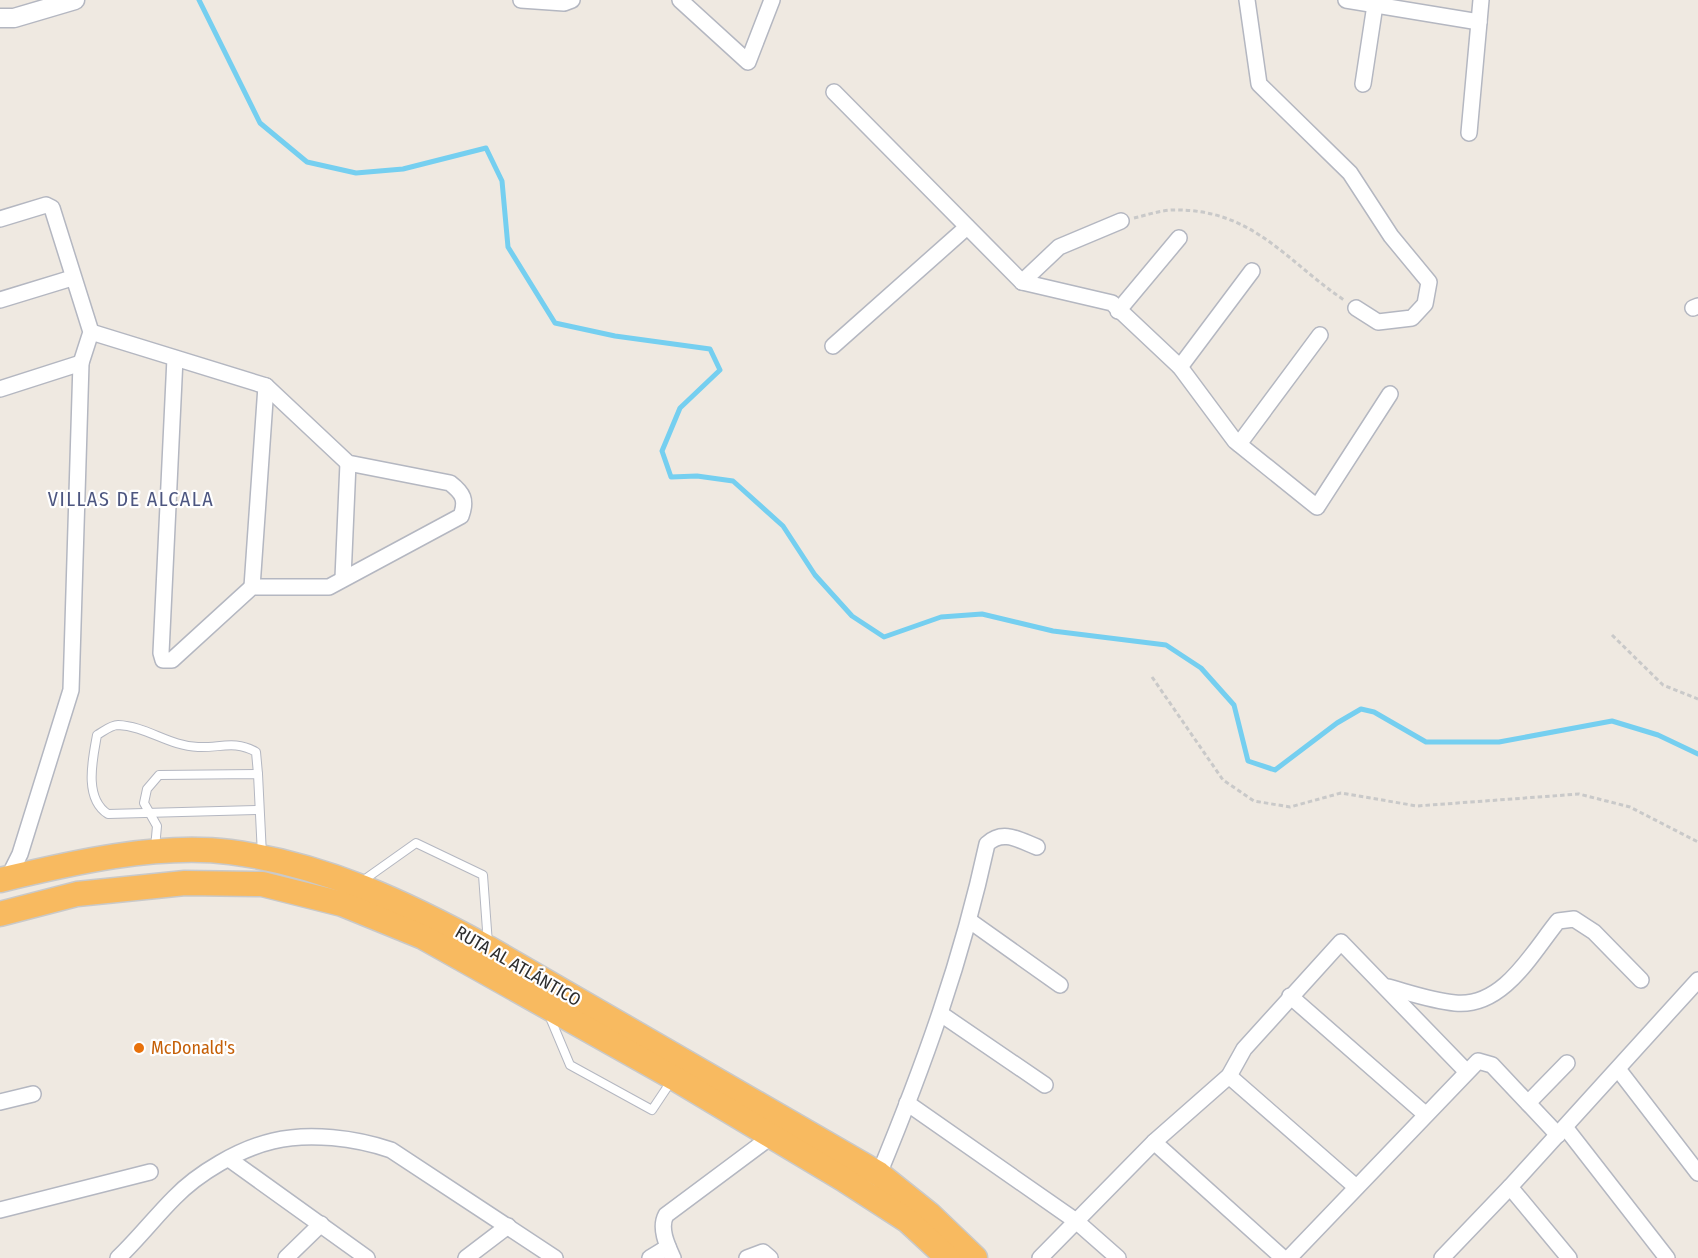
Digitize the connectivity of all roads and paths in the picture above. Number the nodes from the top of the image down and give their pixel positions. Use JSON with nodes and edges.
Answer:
{"nodes":[{"id":1,"x":75,"y":0,"type":"edge"},
{"id":2,"x":521,"y":0,"type":"edge"},
{"id":3,"x":572,"y":0,"type":"edge"},
{"id":4,"x":680,"y":0,"type":"edge"},
{"id":5,"x":772,"y":0,"type":"edge"},
{"id":6,"x":1247,"y":0,"type":"edge"},
{"id":7,"x":1346,"y":0,"type":"edge"},
{"id":8,"x":1481,"y":0,"type":"edge"},
{"id":9,"x":1375,"y":5,"type":"junction"},
{"id":10,"x":0,"y":18,"type":"edge"},
{"id":11,"x":1479,"y":22,"type":"junction"},
{"id":12,"x":1363,"y":84,"type":"dead end"},
{"id":13,"x":834,"y":92,"type":"dead end"},
{"id":14,"x":1469,"y":133,"type":"dead end"},
{"id":15,"x":0,"y":219,"type":"edge"},
{"id":16,"x":1121,"y":221,"type":"joint"},
{"id":17,"x":967,"y":227,"type":"junction"},
{"id":18,"x":1179,"y":238,"type":"dead end"},
{"id":19,"x":1252,"y":271,"type":"dead end"},
{"id":20,"x":72,"y":278,"type":"junction"},
{"id":21,"x":1022,"y":282,"type":"junction"},
{"id":22,"x":0,"y":300,"type":"edge"},
{"id":23,"x":1356,"y":308,"type":"joint"},
{"id":24,"x":1118,"y":311,"type":"junction"},
{"id":25,"x":91,"y":332,"type":"junction"},
{"id":26,"x":1320,"y":335,"type":"dead end"},
{"id":27,"x":833,"y":346,"type":"dead end"},
{"id":28,"x":175,"y":358,"type":"junction"},
{"id":29,"x":81,"y":363,"type":"junction"},
{"id":30,"x":1180,"y":368,"type":"junction"},
{"id":31,"x":266,"y":386,"type":"junction"},
{"id":32,"x":0,"y":388,"type":"edge"},
{"id":33,"x":1390,"y":394,"type":"dead end"},
{"id":34,"x":1239,"y":444,"type":"junction"},
{"id":35,"x":348,"y":463,"type":"junction"},
{"id":36,"x":344,"y":578,"type":"junction"},
{"id":37,"x":252,"y":587,"type":"junction"},
{"id":38,"x":1612,"y":635,"type":"dead end"},
{"id":39,"x":1152,"y":677,"type":"dead end"},
{"id":40,"x":1698,"y":699,"type":"edge"},
{"id":41,"x":258,"y":774,"type":"junction"},
{"id":42,"x":258,"y":810,"type":"junction"},
{"id":43,"x":148,"y":813,"type":"junction"},
{"id":44,"x":1698,"y":842,"type":"edge"},
{"id":45,"x":1037,"y":847,"type":"dead end"},
{"id":46,"x":154,"y":852,"type":"junction"},
{"id":47,"x":262,"y":859,"type":"junction"},
{"id":48,"x":68,"y":863,"type":"junction"},
{"id":49,"x":4,"y":879,"type":"edge"},
{"id":50,"x":358,"y":884,"type":"junction"},
{"id":51,"x":77,"y":894,"type":"junction"},
{"id":52,"x":0,"y":914,"type":"edge"},
{"id":53,"x":970,"y":921,"type":"junction"},
{"id":54,"x":488,"y":948,"type":"junction"},
{"id":55,"x":1641,"y":980,"type":"dead end"},
{"id":56,"x":1698,"y":980,"type":"edge"},
{"id":57,"x":1060,"y":985,"type":"dead end"},
{"id":58,"x":1388,"y":987,"type":"junction"},
{"id":59,"x":1290,"y":996,"type":"junction"},
{"id":60,"x":545,"y":1005,"type":"junction"},
{"id":61,"x":941,"y":1014,"type":"junction"},
{"id":62,"x":1567,"y":1063,"type":"dead end"},
{"id":63,"x":1618,"y":1069,"type":"junction"},
{"id":64,"x":1466,"y":1071,"type":"junction"},
{"id":65,"x":1229,"y":1076,"type":"junction"},
{"id":66,"x":674,"y":1078,"type":"junction"},
{"id":67,"x":1045,"y":1085,"type":"dead end"},
{"id":68,"x":33,"y":1094,"type":"dead end"},
{"id":69,"x":0,"y":1102,"type":"edge"},
{"id":70,"x":907,"y":1103,"type":"junction"},
{"id":71,"x":1528,"y":1103,"type":"junction"},
{"id":72,"x":1425,"y":1114,"type":"junction"},
{"id":73,"x":1562,"y":1131,"type":"junction"},
{"id":74,"x":772,"y":1136,"type":"junction"},
{"id":75,"x":1154,"y":1142,"type":"junction"},
{"id":76,"x":229,"y":1159,"type":"junction"},
{"id":77,"x":150,"y":1172,"type":"dead end"},
{"id":78,"x":1698,"y":1173,"type":"edge"},
{"id":79,"x":879,"y":1174,"type":"junction"},
{"id":80,"x":1356,"y":1187,"type":"junction"},
{"id":81,"x":1510,"y":1187,"type":"junction"},
{"id":82,"x":0,"y":1210,"type":"edge"},
{"id":83,"x":1076,"y":1221,"type":"junction"},
{"id":84,"x":321,"y":1224,"type":"junction"},
{"id":85,"x":508,"y":1226,"type":"junction"},
{"id":86,"x":671,"y":1252,"type":"edge"},
{"id":87,"x":118,"y":1258,"type":"edge"},
{"id":88,"x":286,"y":1258,"type":"edge"},
{"id":89,"x":367,"y":1258,"type":"edge"},
{"id":90,"x":466,"y":1258,"type":"edge"},
{"id":91,"x":555,"y":1258,"type":"edge"},
{"id":92,"x":650,"y":1258,"type":"edge"},
{"id":93,"x":747,"y":1258,"type":"edge"},
{"id":94,"x":770,"y":1258,"type":"edge"},
{"id":95,"x":948,"y":1258,"type":"edge"},
{"id":96,"x":975,"y":1258,"type":"edge"},
{"id":97,"x":1040,"y":1258,"type":"edge"},
{"id":98,"x":1118,"y":1258,"type":"edge"},
{"id":99,"x":1283,"y":1258,"type":"edge"},
{"id":100,"x":1289,"y":1258,"type":"edge"},
{"id":101,"x":1442,"y":1258,"type":"edge"},
{"id":102,"x":1569,"y":1258,"type":"edge"},
{"id":103,"x":1667,"y":1258,"type":"edge"}],
"edges":[{"from":1,"to":10,"type":"street"},
{"from":2,"to":3,"type":"street"},
{"from":4,"to":5,"type":"street"},
{"from":6,"to":23,"type":"street"},
{"from":7,"to":9,"type":"street"},
{"from":8,"to":11,"type":"street"},
{"from":9,"to":11,"type":"street"},
{"from":9,"to":12,"type":"street"},
{"from":11,"to":14,"type":"street"},
{"from":13,"to":17,"type":"street"},
{"from":15,"to":20,"type":"street"},
{"from":16,"to":21,"type":"street"},
{"from":16,"to":23,"type":"path"},
{"from":17,"to":21,"type":"street"},
{"from":17,"to":27,"type":"street"},
{"from":18,"to":24,"type":"street"},
{"from":19,"to":30,"type":"street"},
{"from":20,"to":22,"type":"street"},
{"from":20,"to":25,"type":"street"},
{"from":21,"to":24,"type":"street"},
{"from":24,"to":30,"type":"street"},
{"from":25,"to":28,"type":"street"},
{"from":25,"to":29,"type":"street"},
{"from":26,"to":34,"type":"street"},
{"from":28,"to":31,"type":"street"},
{"from":28,"to":37,"type":"street"},
{"from":29,"to":32,"type":"street"},
{"from":29,"to":49,"type":"street"},
{"from":30,"to":34,"type":"street"},
{"from":31,"to":35,"type":"street"},
{"from":31,"to":37,"type":"street"},
{"from":33,"to":34,"type":"street"},
{"from":35,"to":36,"type":"street"},
{"from":35,"to":36,"type":"street"},
{"from":36,"to":37,"type":"street"},
{"from":38,"to":40,"type":"path"},
{"from":39,"to":44,"type":"path"},
{"from":41,"to":42,"type":"lane"},
{"from":41,"to":43,"type":"lane"},
{"from":41,"to":43,"type":"lane"},
{"from":42,"to":43,"type":"lane"},
{"from":42,"to":47,"type":"lane"},
{"from":43,"to":46,"type":"lane"},
{"from":45,"to":53,"type":"street"},
{"from":46,"to":47,"type":"highway","name":"RUTA AL ATLÁNTICO"},
{"from":46,"to":48,"type":"highway","name":"RUTA AL ATLÁNTICO"},
{"from":47,"to":50,"type":"highway","name":"RUTA AL ATLÁNTICO"},
{"from":48,"to":49,"type":"highway","name":"RUTA AL ATLÁNTICO"},
{"from":48,"to":51,"type":"highway"},
{"from":50,"to":54,"type":"highway","name":"RUTA AL ATLÁNTICO"},
{"from":50,"to":54,"type":"lane"},
{"from":51,"to":52,"type":"highway","name":"RUTA AL ATLÁNTICO"},
{"from":51,"to":60,"type":"highway","name":"RUTA AL ATLÁNTICO"},
{"from":53,"to":57,"type":"street"},
{"from":53,"to":61,"type":"street"},
{"from":54,"to":79,"type":"highway","name":"RUTA AL ATLÁNTICO"},
{"from":55,"to":58,"type":"street"},
{"from":56,"to":63,"type":"street"},
{"from":58,"to":59,"type":"street"},
{"from":58,"to":64,"type":"street"},
{"from":59,"to":65,"type":"street"},
{"from":59,"to":72,"type":"street"},
{"from":60,"to":66,"type":"highway","name":"RUTA AL ATLÁNTICO"},
{"from":60,"to":66,"type":"lane"},
{"from":61,"to":67,"type":"street"},
{"from":61,"to":70,"type":"street"},
{"from":62,"to":71,"type":"street"},
{"from":63,"to":73,"type":"street"},
{"from":63,"to":78,"type":"street"},
{"from":64,"to":71,"type":"street"},
{"from":64,"to":72,"type":"street"},
{"from":65,"to":75,"type":"street"},
{"from":65,"to":80,"type":"street"},
{"from":66,"to":74,"type":"highway","name":"RUTA AL ATLÁNTICO"},
{"from":68,"to":69,"type":"street"},
{"from":70,"to":79,"type":"street"},
{"from":70,"to":83,"type":"street"},
{"from":71,"to":73,"type":"street"},
{"from":72,"to":80,"type":"street"},
{"from":73,"to":81,"type":"street"},
{"from":73,"to":103,"type":"street"},
{"from":74,"to":86,"type":"street"},
{"from":74,"to":95,"type":"highway","name":"RUTA AL ATLÁNTICO"},
{"from":75,"to":83,"type":"street"},
{"from":75,"to":99,"type":"street"},
{"from":76,"to":84,"type":"street"},
{"from":76,"to":85,"type":"street"},
{"from":76,"to":87,"type":"street"},
{"from":77,"to":82,"type":"street"},
{"from":79,"to":96,"type":"highway","name":"RUTA AL ATLÁNTICO"},
{"from":80,"to":100,"type":"street"},
{"from":81,"to":101,"type":"street"},
{"from":81,"to":102,"type":"street"},
{"from":83,"to":97,"type":"street"},
{"from":83,"to":98,"type":"street"},
{"from":84,"to":88,"type":"street"},
{"from":84,"to":89,"type":"street"},
{"from":85,"to":90,"type":"street"},
{"from":85,"to":91,"type":"street"},
{"from":86,"to":92,"type":"street"},
{"from":93,"to":94,"type":"street"}]}
